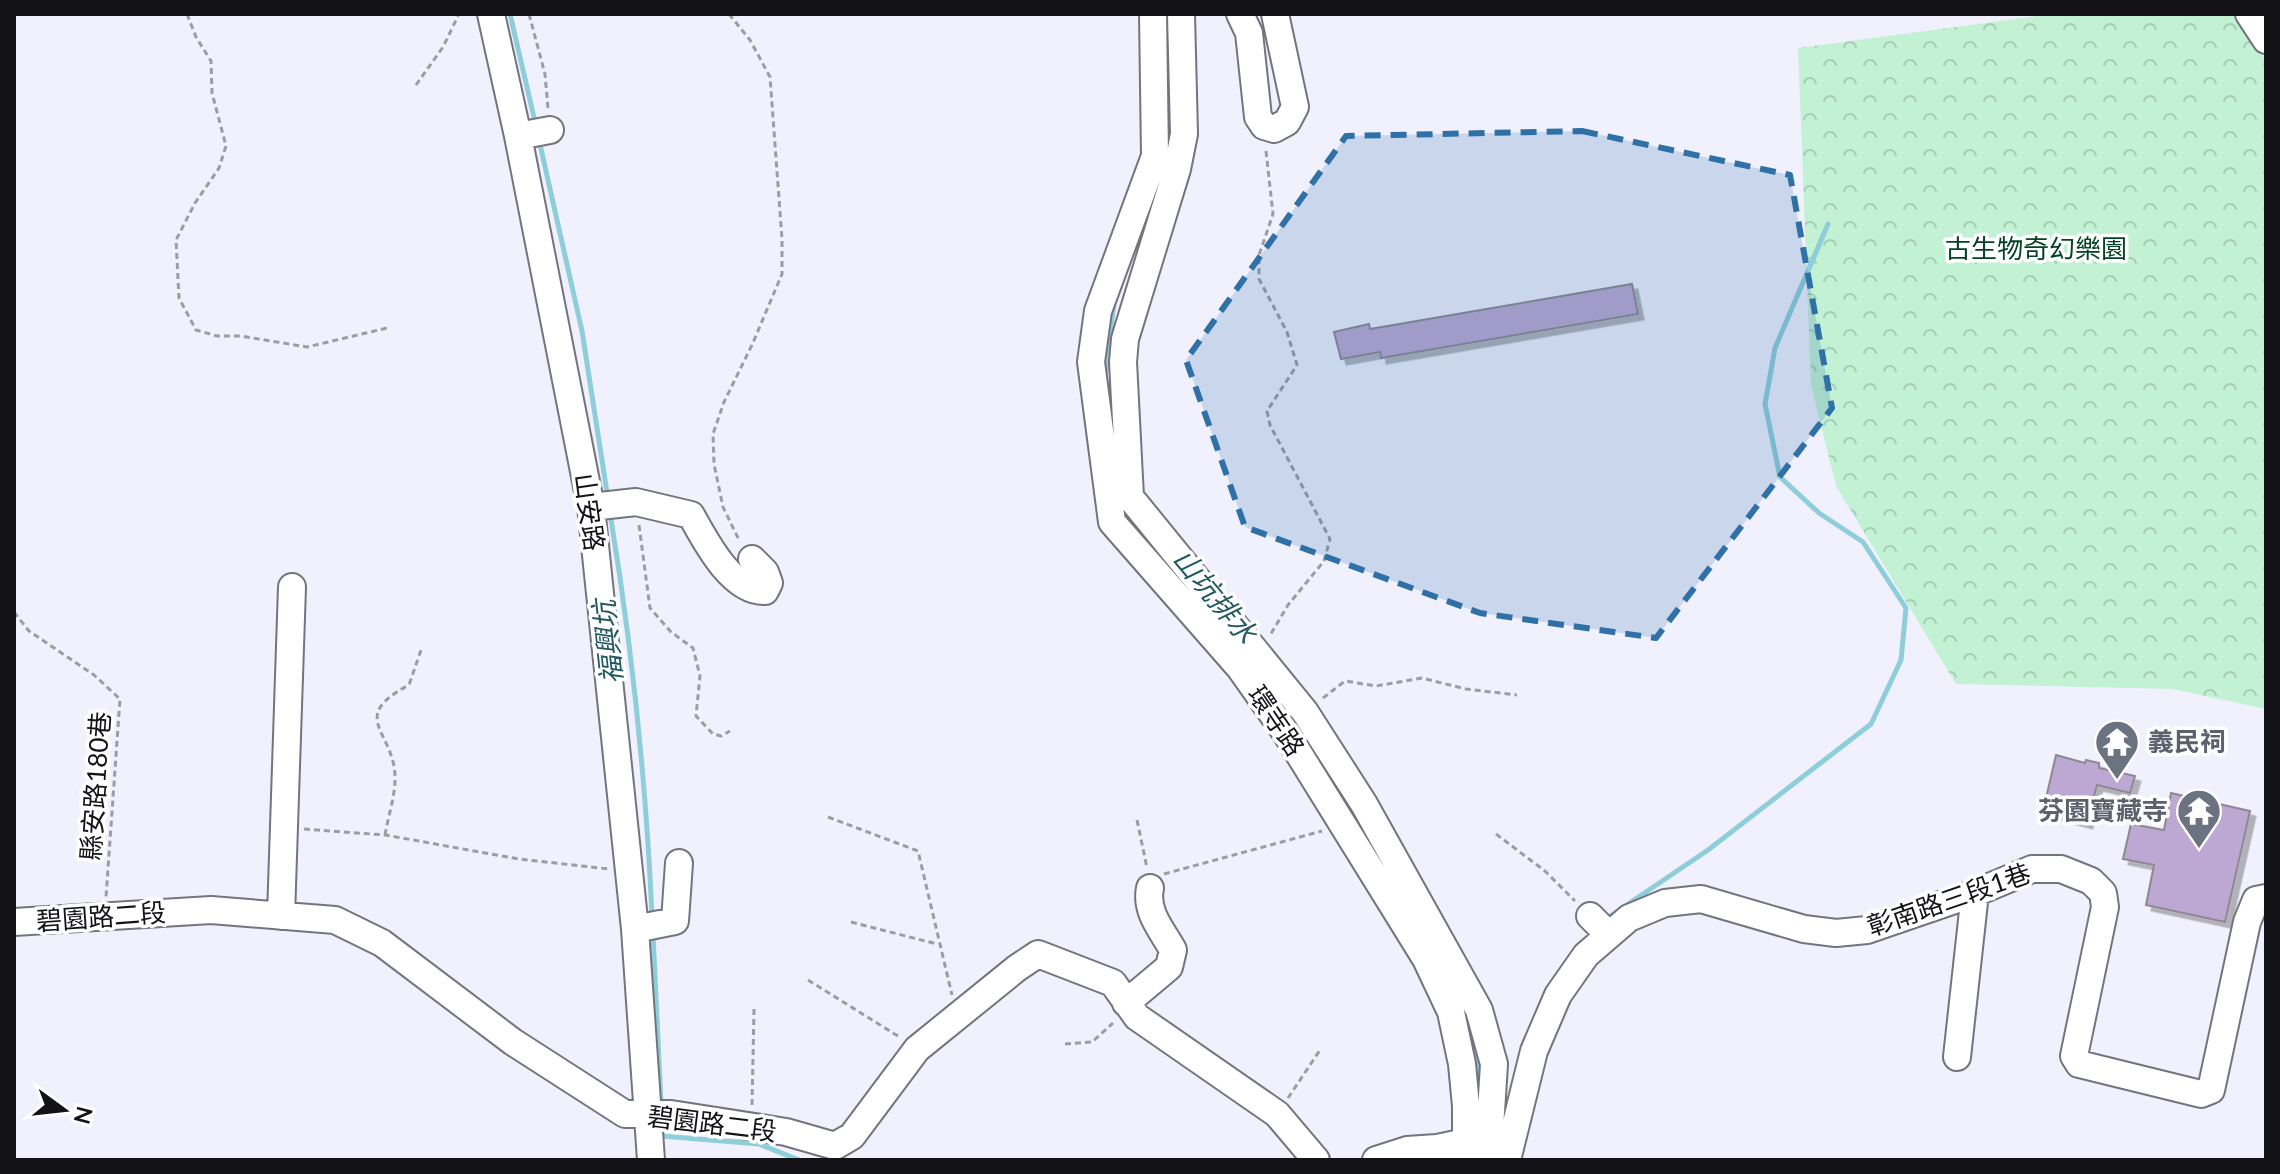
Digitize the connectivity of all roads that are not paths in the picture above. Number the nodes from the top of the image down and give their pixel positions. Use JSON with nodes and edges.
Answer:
{"nodes":[{"id":1,"x":491,"y":14,"type":"edge"},
{"id":2,"x":1153,"y":14,"type":"edge"},
{"id":3,"x":1181,"y":14,"type":"edge"},
{"id":4,"x":1240,"y":14,"type":"edge"},
{"id":5,"x":1275,"y":14,"type":"edge"},
{"id":6,"x":2249,"y":14,"type":"edge"},
{"id":7,"x":2266,"y":40,"type":"edge"},
{"id":8,"x":550,"y":130,"type":"road end"},
{"id":9,"x":518,"y":136,"type":"junction"},
{"id":10,"x":1104,"y":362,"type":"junction"},
{"id":11,"x":591,"y":507,"type":"junction"},
{"id":12,"x":752,"y":559,"type":"road end"},
{"id":13,"x":292,"y":587,"type":"dead end"},
{"id":14,"x":1354,"y":812,"type":"junction"},
{"id":15,"x":679,"y":863,"type":"dead end"},
{"id":16,"x":1150,"y":888,"type":"road end"},
{"id":17,"x":1975,"y":893,"type":"junction"},
{"id":18,"x":2266,"y":898,"type":"edge"},
{"id":19,"x":281,"y":916,"type":"junction"},
{"id":20,"x":1590,"y":916,"type":"road end"},
{"id":21,"x":14,"y":922,"type":"edge"},
{"id":22,"x":635,"y":929,"type":"junction"},
{"id":23,"x":1609,"y":935,"type":"junction"},
{"id":24,"x":1126,"y":1003,"type":"junction"},
{"id":25,"x":1957,"y":1057,"type":"dead end"},
{"id":26,"x":646,"y":1115,"type":"junction"},
{"id":27,"x":1466,"y":1151,"type":"edge"},
{"id":28,"x":651,"y":1160,"type":"edge"},
{"id":29,"x":1316,"y":1160,"type":"edge"},
{"id":30,"x":1376,"y":1160,"type":"edge"},
{"id":31,"x":1488,"y":1160,"type":"edge"},
{"id":32,"x":1507,"y":1160,"type":"edge"}],
"edges":[{"from":1,"to":9,"type":"street","name":"山安路"},
{"from":2,"to":10,"type":"street","name":"環寺路"},
{"from":3,"to":10,"type":"street","name":"環寺路"},
{"from":4,"to":5,"type":"street"},
{"from":6,"to":7,"type":"street"},
{"from":8,"to":9,"type":"street"},
{"from":9,"to":11,"type":"street","name":"山安路"},
{"from":10,"to":14,"type":"street","name":"環寺路"},
{"from":11,"to":12,"type":"street"},
{"from":11,"to":22,"type":"street","name":"山安路"},
{"from":13,"to":19,"type":"street"},
{"from":14,"to":27,"type":"street","name":"環寺路"},
{"from":14,"to":31,"type":"street","name":"環寺路"},
{"from":15,"to":22,"type":"street"},
{"from":16,"to":24,"type":"street"},
{"from":17,"to":18,"type":"street","name":"彰南路三段1巷"},
{"from":17,"to":23,"type":"street","name":"彰南路三段1巷"},
{"from":17,"to":25,"type":"street"},
{"from":19,"to":21,"type":"street","name":"碧園路二段"},
{"from":19,"to":26,"type":"street","name":"碧園路二段"},
{"from":20,"to":23,"type":"street"},
{"from":22,"to":26,"type":"street","name":"山安路"},
{"from":23,"to":32,"type":"street","name":"彰南路三段1巷"},
{"from":24,"to":26,"type":"street","name":"碧園路二段"},
{"from":24,"to":29,"type":"street","name":"碧園路二段"},
{"from":26,"to":28,"type":"street","name":"山安路"},
{"from":27,"to":30,"type":"street"}]}
